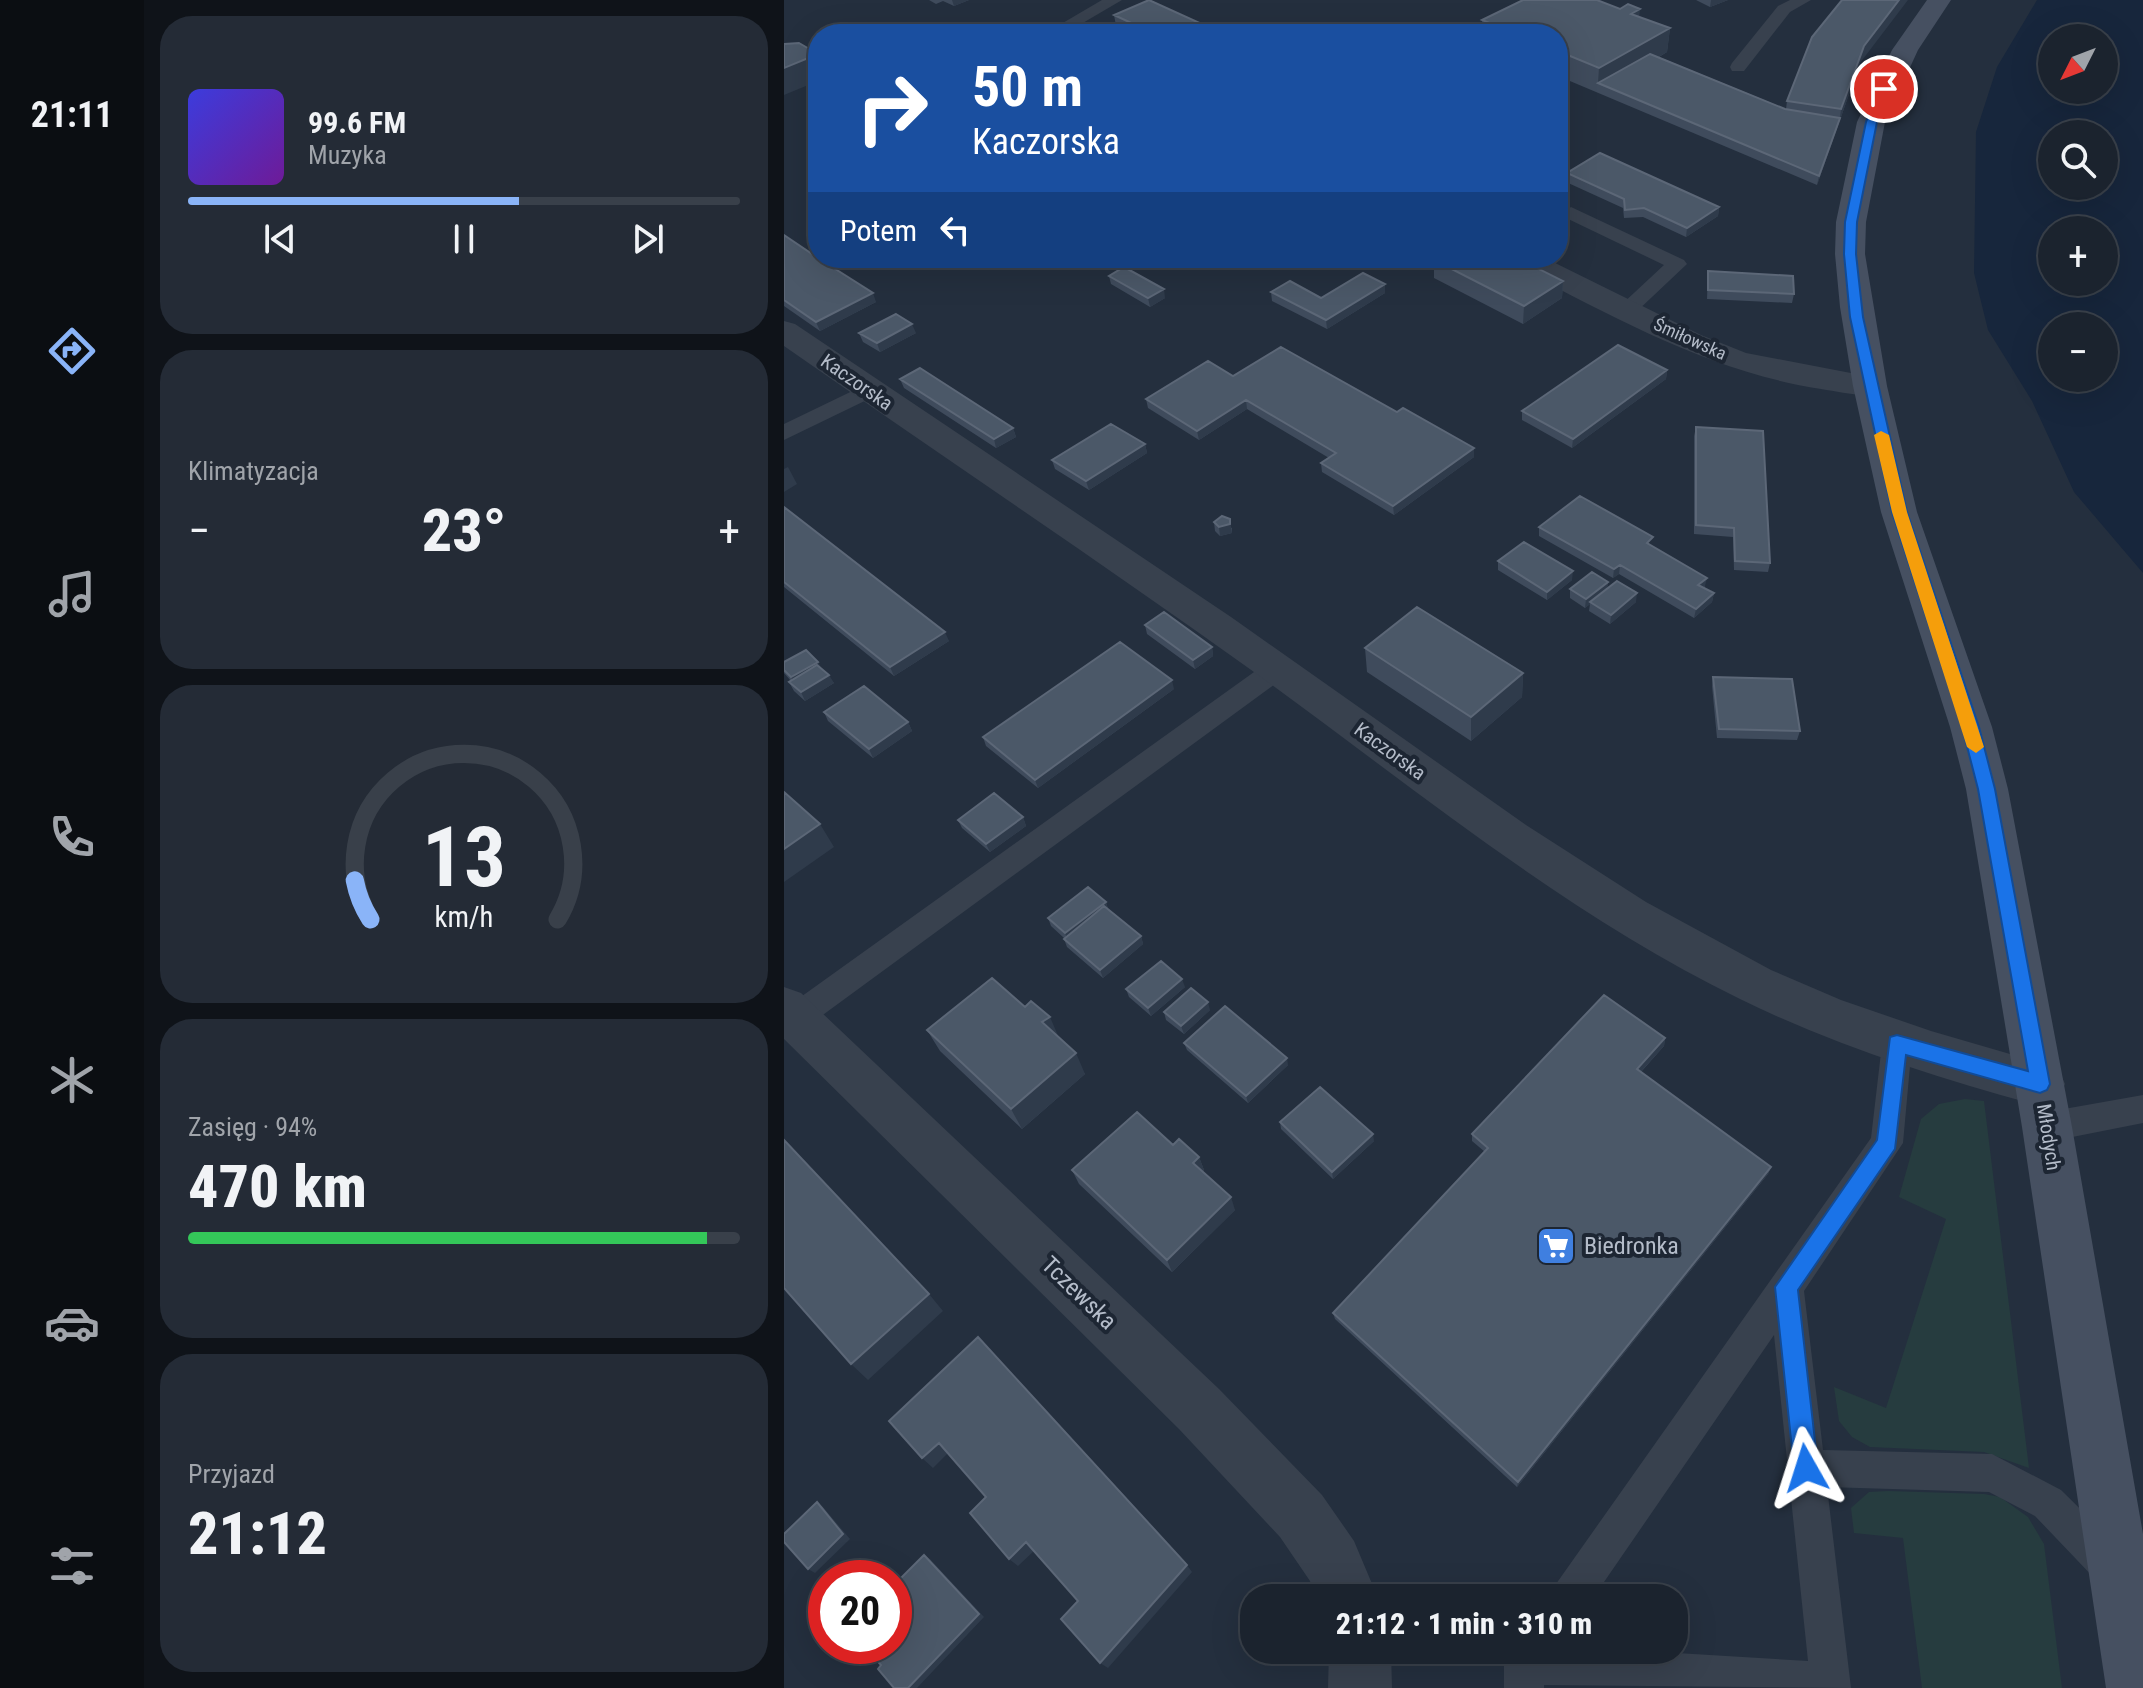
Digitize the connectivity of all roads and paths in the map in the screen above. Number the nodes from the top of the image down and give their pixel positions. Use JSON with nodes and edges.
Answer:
{"nodes":[{"id":1,"x":1114,"y":0,"type":"edge"},
{"id":2,"x":1803,"y":0,"type":"edge"},
{"id":3,"x":1939,"y":0,"type":"edge"},
{"id":4,"x":1074,"y":24,"type":"edge"},
{"id":5,"x":1738,"y":67,"type":"dead end"},
{"id":6,"x":1571,"y":213,"type":"dead end"},
{"id":7,"x":1541,"y":268,"type":"edge"},
{"id":8,"x":1627,"y":310,"type":"junction"},
{"id":9,"x":784,"y":331,"type":"edge"},
{"id":10,"x":1870,"y":386,"type":"junction"},
{"id":11,"x":869,"y":390,"type":"junction"},
{"id":12,"x":784,"y":433,"type":"edge"},
{"id":13,"x":1277,"y":669,"type":"junction"},
{"id":14,"x":789,"y":1013,"type":"edge"},
{"id":15,"x":1897,"y":1044,"type":"junction"},
{"id":16,"x":2040,"y":1084,"type":"junction"},
{"id":17,"x":2143,"y":1109,"type":"edge"},
{"id":18,"x":2047,"y":1127,"type":"junction"},
{"id":19,"x":1786,"y":1287,"type":"junction"},
{"id":20,"x":1806,"y":1468,"type":"junction"},
{"id":21,"x":2120,"y":1576,"type":"junction"},
{"id":22,"x":1342,"y":1584,"type":"edge"},
{"id":23,"x":1580,"y":1584,"type":"edge"},
{"id":24,"x":1360,"y":1664,"type":"edge"},
{"id":25,"x":1527,"y":1667,"type":"edge"},
{"id":26,"x":1831,"y":1685,"type":"edge"},
{"id":27,"x":1360,"y":1688,"type":"edge"},
{"id":28,"x":2138,"y":1688,"type":"edge"}],
"edges":[{"from":1,"to":4,"type":"lane"},
{"from":2,"to":5,"type":"lane"},
{"from":3,"to":10,"type":"street","name":"Młodych"},
{"from":6,"to":8,"type":"lane"},
{"from":7,"to":8,"type":"street","name":"Śmiłowska"},
{"from":8,"to":10,"type":"street","name":"Śmiłowska"},
{"from":9,"to":11,"type":"street","name":"Kaczorska"},
{"from":10,"to":16,"type":"street","name":"Młodych"},
{"from":11,"to":12,"type":"lane"},
{"from":11,"to":13,"type":"street","name":"Kaczorska"},
{"from":13,"to":14,"type":"lane"},
{"from":13,"to":15,"type":"street","name":"Kaczorska"},
{"from":14,"to":22,"type":"street","name":"Tczewska"},
{"from":15,"to":16,"type":"street","name":"Kaczorska"},
{"from":15,"to":19,"type":"lane"},
{"from":16,"to":18,"type":"street","name":"Młodych"},
{"from":17,"to":18,"type":"lane"},
{"from":18,"to":21,"type":"street","name":"Młodych"},
{"from":19,"to":20,"type":"lane"},
{"from":19,"to":23,"type":"lane"},
{"from":20,"to":21,"type":"lane"},
{"from":20,"to":26,"type":"lane"},
{"from":21,"to":28,"type":"street","name":"Młodych"},
{"from":24,"to":27,"type":"street"},
{"from":25,"to":26,"type":"lane"}]}
